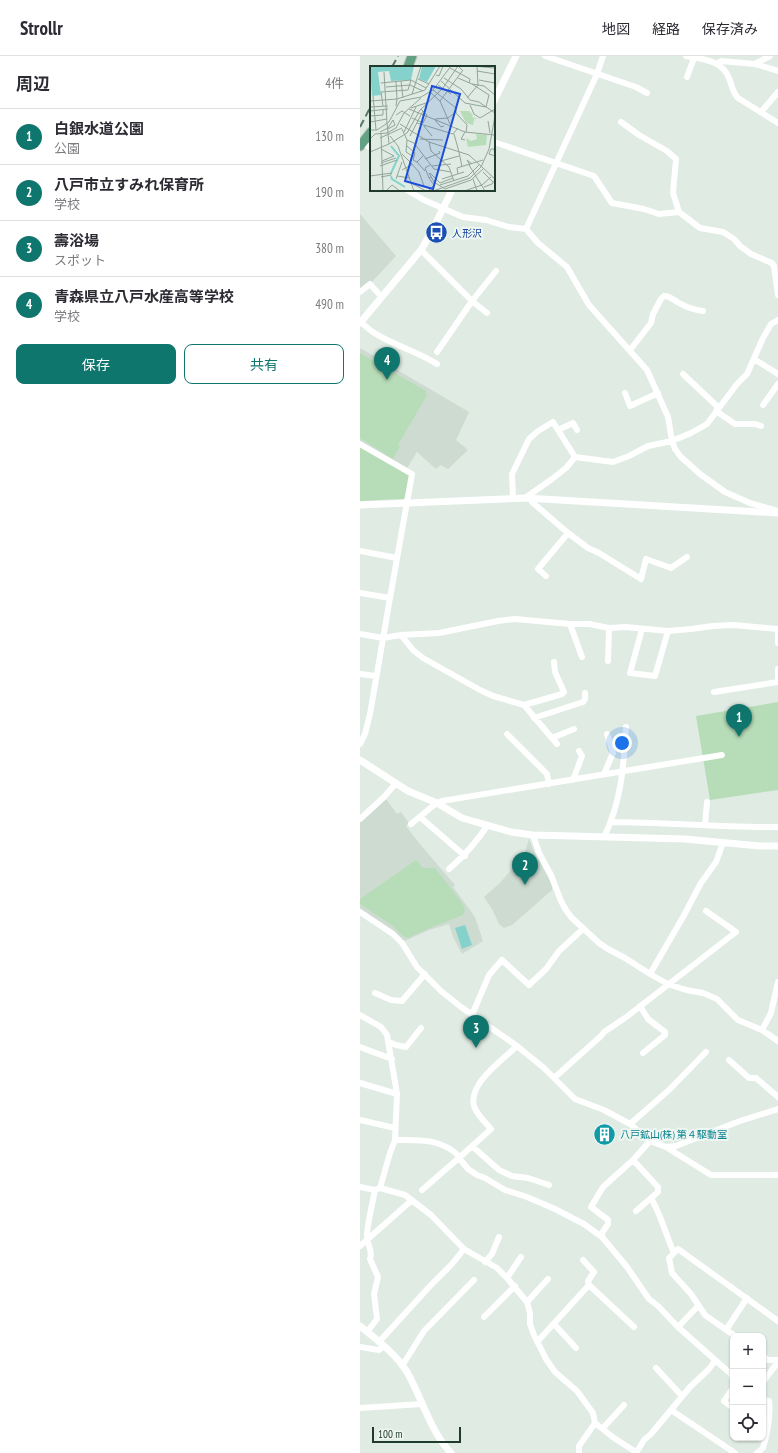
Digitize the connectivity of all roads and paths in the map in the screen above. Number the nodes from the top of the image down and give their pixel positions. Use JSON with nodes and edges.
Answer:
{"nodes":[{"id":1,"x":412,"y":56,"type":"edge"},
{"id":2,"x":516,"y":56,"type":"edge"},
{"id":3,"x":545,"y":56,"type":"edge"},
{"id":4,"x":603,"y":56,"type":"edge"},
{"id":5,"x":686,"y":56,"type":"edge"},
{"id":6,"x":770,"y":56,"type":"edge"},
{"id":7,"x":694,"y":58,"type":"junction"},
{"id":8,"x":718,"y":63,"type":"junction"},
{"id":9,"x":755,"y":64,"type":"junction"},
{"id":10,"x":408,"y":66,"type":"edge"},
{"id":11,"x":778,"y":71,"type":"edge"},
{"id":12,"x":597,"y":74,"type":"junction"},
{"id":13,"x":687,"y":77,"type":"dead end"},
{"id":14,"x":778,"y":92,"type":"edge"},
{"id":15,"x":648,"y":93,"type":"dead end"},
{"id":16,"x":495,"y":100,"type":"edge"},
{"id":17,"x":761,"y":112,"type":"junction"},
{"id":18,"x":621,"y":122,"type":"dead end"},
{"id":19,"x":778,"y":123,"type":"edge"},
{"id":20,"x":370,"y":134,"type":"edge"},
{"id":21,"x":495,"y":142,"type":"edge"},
{"id":22,"x":365,"y":145,"type":"edge"},
{"id":23,"x":556,"y":164,"type":"junction"},
{"id":24,"x":409,"y":191,"type":"edge"},
{"id":25,"x":452,"y":191,"type":"edge"},
{"id":26,"x":443,"y":208,"type":"junction"},
{"id":27,"x":679,"y":212,"type":"junction"},
{"id":28,"x":526,"y":229,"type":"junction"},
{"id":29,"x":421,"y":250,"type":"junction"},
{"id":30,"x":496,"y":271,"type":"dead end"},
{"id":31,"x":360,"y":292,"type":"edge"},
{"id":32,"x":378,"y":293,"type":"dead end"},
{"id":33,"x":778,"y":295,"type":"edge"},
{"id":34,"x":472,"y":301,"type":"junction"},
{"id":35,"x":703,"y":311,"type":"dead end"},
{"id":36,"x":487,"y":313,"type":"dead end"},
{"id":37,"x":778,"y":320,"type":"edge"},
{"id":38,"x":360,"y":323,"type":"edge"},
{"id":39,"x":630,"y":350,"type":"junction"},
{"id":40,"x":437,"y":352,"type":"dead end"},
{"id":41,"x":754,"y":358,"type":"junction"},
{"id":42,"x":437,"y":364,"type":"dead end"},
{"id":43,"x":683,"y":374,"type":"dead end"},
{"id":44,"x":778,"y":374,"type":"edge"},
{"id":45,"x":778,"y":384,"type":"edge"},
{"id":46,"x":625,"y":393,"type":"dead end"},
{"id":47,"x":658,"y":393,"type":"junction"},
{"id":48,"x":763,"y":405,"type":"dead end"},
{"id":49,"x":717,"y":410,"type":"junction"},
{"id":50,"x":761,"y":426,"type":"dead end"},
{"id":51,"x":558,"y":430,"type":"junction"},
{"id":52,"x":577,"y":430,"type":"dead end"},
{"id":53,"x":672,"y":441,"type":"junction"},
{"id":54,"x":360,"y":444,"type":"edge"},
{"id":55,"x":575,"y":457,"type":"junction"},
{"id":56,"x":512,"y":498,"type":"junction"},
{"id":57,"x":528,"y":498,"type":"junction"},
{"id":58,"x":408,"y":504,"type":"junction"},
{"id":59,"x":360,"y":505,"type":"edge"},
{"id":60,"x":778,"y":512,"type":"edge"},
{"id":61,"x":568,"y":533,"type":"junction"},
{"id":62,"x":360,"y":551,"type":"edge"},
{"id":63,"x":688,"y":557,"type":"dead end"},
{"id":64,"x":397,"y":558,"type":"junction"},
{"id":65,"x":546,"y":576,"type":"dead end"},
{"id":66,"x":360,"y":593,"type":"edge"},
{"id":67,"x":390,"y":598,"type":"junction"},
{"id":68,"x":570,"y":624,"type":"junction"},
{"id":69,"x":609,"y":628,"type":"junction"},
{"id":70,"x":642,"y":630,"type":"junction"},
{"id":71,"x":778,"y":630,"type":"edge"},
{"id":72,"x":668,"y":631,"type":"junction"},
{"id":73,"x":360,"y":634,"type":"edge"},
{"id":74,"x":401,"y":635,"type":"junction"},
{"id":75,"x":383,"y":638,"type":"junction"},
{"id":76,"x":778,"y":642,"type":"edge"},
{"id":77,"x":582,"y":657,"type":"dead end"},
{"id":78,"x":608,"y":660,"type":"dead end"},
{"id":79,"x":554,"y":662,"type":"dead end"},
{"id":80,"x":778,"y":669,"type":"edge"},
{"id":81,"x":360,"y":674,"type":"edge"},
{"id":82,"x":376,"y":676,"type":"junction"},
{"id":83,"x":778,"y":680,"type":"edge"},
{"id":84,"x":714,"y":692,"type":"dead end"},
{"id":85,"x":585,"y":693,"type":"dead end"},
{"id":86,"x":524,"y":705,"type":"junction"},
{"id":87,"x":534,"y":718,"type":"junction"},
{"id":88,"x":626,"y":727,"type":"dead end"},
{"id":89,"x":574,"y":729,"type":"dead end"},
{"id":90,"x":507,"y":734,"type":"dead end"},
{"id":91,"x":607,"y":734,"type":"dead end"},
{"id":92,"x":552,"y":738,"type":"junction"},
{"id":93,"x":360,"y":744,"type":"edge"},
{"id":94,"x":557,"y":744,"type":"dead end"},
{"id":95,"x":579,"y":751,"type":"dead end"},
{"id":96,"x":722,"y":755,"type":"dead end"},
{"id":97,"x":360,"y":760,"type":"edge"},
{"id":98,"x":622,"y":772,"type":"junction"},
{"id":99,"x":604,"y":774,"type":"junction"},
{"id":100,"x":573,"y":780,"type":"junction"},
{"id":101,"x":396,"y":783,"type":"junction"},
{"id":102,"x":549,"y":784,"type":"junction"},
{"id":103,"x":707,"y":802,"type":"dead end"},
{"id":104,"x":437,"y":804,"type":"junction"},
{"id":105,"x":360,"y":810,"type":"edge"},
{"id":106,"x":367,"y":814,"type":"junction"},
{"id":107,"x":420,"y":817,"type":"junction"},
{"id":108,"x":360,"y":819,"type":"edge"},
{"id":109,"x":612,"y":822,"type":"junction"},
{"id":110,"x":411,"y":824,"type":"dead end"},
{"id":111,"x":705,"y":825,"type":"junction"},
{"id":112,"x":487,"y":826,"type":"junction"},
{"id":113,"x":778,"y":828,"type":"edge"},
{"id":114,"x":533,"y":835,"type":"junction"},
{"id":115,"x":604,"y":837,"type":"junction"},
{"id":116,"x":723,"y":843,"type":"junction"},
{"id":117,"x":778,"y":846,"type":"edge"},
{"id":118,"x":464,"y":856,"type":"junction"},
{"id":119,"x":449,"y":869,"type":"dead end"},
{"id":120,"x":706,"y":910,"type":"dead end"},
{"id":121,"x":360,"y":912,"type":"edge"},
{"id":122,"x":583,"y":929,"type":"junction"},
{"id":123,"x":425,"y":974,"type":"junction"},
{"id":124,"x":650,"y":974,"type":"junction"},
{"id":125,"x":778,"y":982,"type":"edge"},
{"id":126,"x":668,"y":984,"type":"junction"},
{"id":127,"x":375,"y":993,"type":"dead end"},
{"id":128,"x":640,"y":1006,"type":"junction"},
{"id":129,"x":360,"y":1015,"type":"edge"},
{"id":130,"x":472,"y":1015,"type":"junction"},
{"id":131,"x":421,"y":1028,"type":"dead end"},
{"id":132,"x":762,"y":1030,"type":"junction"},
{"id":133,"x":778,"y":1041,"type":"edge"},
{"id":134,"x":389,"y":1042,"type":"junction"},
{"id":135,"x":517,"y":1046,"type":"junction"},
{"id":136,"x":360,"y":1047,"type":"edge"},
{"id":137,"x":706,"y":1052,"type":"dead end"},
{"id":138,"x":643,"y":1053,"type":"dead end"},
{"id":139,"x":392,"y":1059,"type":"junction"},
{"id":140,"x":729,"y":1060,"type":"dead end"},
{"id":141,"x":554,"y":1078,"type":"junction"},
{"id":142,"x":360,"y":1083,"type":"edge"},
{"id":143,"x":397,"y":1094,"type":"junction"},
{"id":144,"x":778,"y":1097,"type":"edge"},
{"id":145,"x":778,"y":1109,"type":"edge"},
{"id":146,"x":360,"y":1120,"type":"edge"},
{"id":147,"x":630,"y":1124,"type":"junction"},
{"id":148,"x":395,"y":1128,"type":"junction"},
{"id":149,"x":395,"y":1140,"type":"junction"},
{"id":150,"x":650,"y":1141,"type":"junction"},
{"id":151,"x":472,"y":1146,"type":"junction"},
{"id":152,"x":666,"y":1147,"type":"junction"},
{"id":153,"x":459,"y":1157,"type":"junction"},
{"id":154,"x":633,"y":1160,"type":"junction"},
{"id":155,"x":778,"y":1175,"type":"edge"},
{"id":156,"x":549,"y":1185,"type":"dead end"},
{"id":157,"x":360,"y":1187,"type":"edge"},
{"id":158,"x":378,"y":1189,"type":"junction"},
{"id":159,"x":422,"y":1190,"type":"dead end"},
{"id":160,"x":651,"y":1198,"type":"junction"},
{"id":161,"x":412,"y":1200,"type":"junction"},
{"id":162,"x":636,"y":1211,"type":"dead end"},
{"id":163,"x":499,"y":1237,"type":"dead end"},
{"id":164,"x":602,"y":1237,"type":"junction"},
{"id":165,"x":367,"y":1239,"type":"junction"},
{"id":166,"x":360,"y":1246,"type":"edge"},
{"id":167,"x":464,"y":1249,"type":"junction"},
{"id":168,"x":674,"y":1253,"type":"junction"},
{"id":169,"x":521,"y":1257,"type":"dead end"},
{"id":170,"x":583,"y":1260,"type":"dead end"},
{"id":171,"x":485,"y":1262,"type":"junction"},
{"id":172,"x":507,"y":1278,"type":"junction"},
{"id":173,"x":548,"y":1279,"type":"dead end"},
{"id":174,"x":474,"y":1280,"type":"dead end"},
{"id":175,"x":590,"y":1285,"type":"junction"},
{"id":176,"x":515,"y":1286,"type":"junction"},
{"id":177,"x":747,"y":1298,"type":"junction"},
{"id":178,"x":527,"y":1302,"type":"junction"},
{"id":179,"x":698,"y":1306,"type":"junction"},
{"id":180,"x":484,"y":1317,"type":"dead end"},
{"id":181,"x":778,"y":1321,"type":"edge"},
{"id":182,"x":554,"y":1324,"type":"junction"},
{"id":183,"x":360,"y":1326,"type":"edge"},
{"id":184,"x":634,"y":1326,"type":"dead end"},
{"id":185,"x":678,"y":1328,"type":"junction"},
{"id":186,"x":726,"y":1330,"type":"junction"},
{"id":187,"x":367,"y":1332,"type":"junction"},
{"id":188,"x":730,"y":1333,"type":"edge"},
{"id":189,"x":537,"y":1342,"type":"junction"},
{"id":190,"x":381,"y":1344,"type":"junction"},
{"id":191,"x":360,"y":1347,"type":"edge"},
{"id":192,"x":576,"y":1348,"type":"dead end"},
{"id":193,"x":766,"y":1358,"type":"edge"},
{"id":194,"x":715,"y":1361,"type":"junction"},
{"id":195,"x":778,"y":1361,"type":"edge"},
{"id":196,"x":402,"y":1366,"type":"junction"},
{"id":197,"x":656,"y":1368,"type":"dead end"},
{"id":198,"x":730,"y":1373,"type":"edge"},
{"id":199,"x":766,"y":1378,"type":"edge"},
{"id":200,"x":730,"y":1392,"type":"edge"},
{"id":201,"x":682,"y":1396,"type":"junction"},
{"id":202,"x":766,"y":1400,"type":"edge"},
{"id":203,"x":422,"y":1404,"type":"junction"},
{"id":204,"x":624,"y":1405,"type":"dead end"},
{"id":205,"x":730,"y":1406,"type":"edge"},
{"id":206,"x":360,"y":1408,"type":"edge"},
{"id":207,"x":670,"y":1410,"type":"junction"},
{"id":208,"x":595,"y":1423,"type":"junction"},
{"id":209,"x":766,"y":1424,"type":"edge"},
{"id":210,"x":603,"y":1428,"type":"junction"},
{"id":211,"x":765,"y":1450,"type":"edge"},
{"id":212,"x":451,"y":1453,"type":"edge"},
{"id":213,"x":579,"y":1453,"type":"edge"},
{"id":214,"x":636,"y":1453,"type":"edge"},
{"id":215,"x":735,"y":1453,"type":"edge"},
{"id":216,"x":756,"y":1453,"type":"edge"}],
"edges":[{"from":1,"to":10,"type":"main road"},
{"from":2,"to":16,"type":"street"},
{"from":3,"to":12,"type":"street"},
{"from":4,"to":12,"type":"street"},
{"from":5,"to":7,"type":"street"},
{"from":6,"to":9,"type":"street"},
{"from":7,"to":8,"type":"street"},
{"from":7,"to":13,"type":"street"},
{"from":8,"to":9,"type":"street"},
{"from":8,"to":17,"type":"street"},
{"from":9,"to":11,"type":"street"},
{"from":12,"to":15,"type":"street"},
{"from":12,"to":23,"type":"street"},
{"from":14,"to":17,"type":"street"},
{"from":17,"to":19,"type":"street"},
{"from":18,"to":27,"type":"street"},
{"from":20,"to":22,"type":"main road"},
{"from":21,"to":23,"type":"street"},
{"from":23,"to":27,"type":"street"},
{"from":23,"to":28,"type":"street"},
{"from":24,"to":26,"type":"street"},
{"from":25,"to":26,"type":"street"},
{"from":26,"to":28,"type":"street"},
{"from":26,"to":29,"type":"street"},
{"from":27,"to":33,"type":"street"},
{"from":28,"to":39,"type":"street"},
{"from":29,"to":34,"type":"street"},
{"from":29,"to":38,"type":"street"},
{"from":30,"to":34,"type":"street"},
{"from":31,"to":32,"type":"street"},
{"from":34,"to":36,"type":"street"},
{"from":34,"to":40,"type":"street"},
{"from":35,"to":39,"type":"street"},
{"from":37,"to":41,"type":"street"},
{"from":38,"to":42,"type":"street"},
{"from":39,"to":47,"type":"street"},
{"from":41,"to":44,"type":"street"},
{"from":41,"to":49,"type":"street"},
{"from":43,"to":49,"type":"street"},
{"from":45,"to":48,"type":"street"},
{"from":46,"to":47,"type":"street"},
{"from":47,"to":53,"type":"street"},
{"from":49,"to":50,"type":"street"},
{"from":49,"to":53,"type":"street"},
{"from":51,"to":52,"type":"street"},
{"from":51,"to":55,"type":"street"},
{"from":51,"to":56,"type":"street"},
{"from":53,"to":55,"type":"street"},
{"from":53,"to":60,"type":"street"},
{"from":54,"to":58,"type":"street"},
{"from":55,"to":57,"type":"street"},
{"from":56,"to":57,"type":"street"},
{"from":56,"to":58,"type":"street"},
{"from":57,"to":60,"type":"street"},
{"from":57,"to":61,"type":"street"},
{"from":58,"to":59,"type":"street"},
{"from":58,"to":64,"type":"street"},
{"from":61,"to":63,"type":"street"},
{"from":61,"to":65,"type":"street"},
{"from":62,"to":64,"type":"street"},
{"from":64,"to":67,"type":"street"},
{"from":66,"to":67,"type":"street"},
{"from":67,"to":75,"type":"street"},
{"from":68,"to":69,"type":"street"},
{"from":68,"to":74,"type":"street"},
{"from":68,"to":77,"type":"street"},
{"from":69,"to":70,"type":"street"},
{"from":69,"to":78,"type":"street"},
{"from":70,"to":72,"type":"street"},
{"from":70,"to":72,"type":"street"},
{"from":71,"to":72,"type":"street"},
{"from":71,"to":76,"type":"street"},
{"from":73,"to":75,"type":"street"},
{"from":74,"to":75,"type":"street"},
{"from":74,"to":86,"type":"street"},
{"from":75,"to":82,"type":"street"},
{"from":79,"to":86,"type":"street"},
{"from":80,"to":83,"type":"street"},
{"from":81,"to":82,"type":"street"},
{"from":82,"to":93,"type":"street"},
{"from":83,"to":84,"type":"street"},
{"from":85,"to":87,"type":"street"},
{"from":86,"to":87,"type":"street"},
{"from":87,"to":92,"type":"street"},
{"from":88,"to":98,"type":"street"},
{"from":89,"to":92,"type":"street"},
{"from":90,"to":102,"type":"street"},
{"from":91,"to":99,"type":"street"},
{"from":92,"to":94,"type":"street"},
{"from":95,"to":100,"type":"street"},
{"from":96,"to":98,"type":"street"},
{"from":97,"to":101,"type":"street"},
{"from":98,"to":99,"type":"street"},
{"from":98,"to":109,"type":"street"},
{"from":99,"to":100,"type":"street"},
{"from":100,"to":102,"type":"street"},
{"from":101,"to":104,"type":"street"},
{"from":101,"to":106,"type":"street"},
{"from":102,"to":104,"type":"street"},
{"from":103,"to":111,"type":"street"},
{"from":104,"to":107,"type":"street"},
{"from":104,"to":112,"type":"street"},
{"from":105,"to":106,"type":"street"},
{"from":106,"to":108,"type":"street"},
{"from":107,"to":110,"type":"street"},
{"from":107,"to":118,"type":"street"},
{"from":109,"to":111,"type":"street"},
{"from":109,"to":115,"type":"street"},
{"from":111,"to":113,"type":"street"},
{"from":112,"to":114,"type":"street"},
{"from":112,"to":118,"type":"street"},
{"from":114,"to":115,"type":"street"},
{"from":114,"to":122,"type":"street"},
{"from":115,"to":116,"type":"street"},
{"from":116,"to":117,"type":"street"},
{"from":116,"to":124,"type":"street"},
{"from":118,"to":119,"type":"street"},
{"from":120,"to":126,"type":"street"},
{"from":121,"to":123,"type":"street"},
{"from":122,"to":124,"type":"street"},
{"from":122,"to":130,"type":"street"},
{"from":123,"to":127,"type":"street"},
{"from":123,"to":130,"type":"street"},
{"from":124,"to":126,"type":"street"},
{"from":125,"to":132,"type":"street"},
{"from":126,"to":128,"type":"street"},
{"from":126,"to":132,"type":"street"},
{"from":128,"to":138,"type":"street"},
{"from":128,"to":141,"type":"street"},
{"from":129,"to":134,"type":"street"},
{"from":130,"to":135,"type":"street"},
{"from":131,"to":134,"type":"street"},
{"from":132,"to":133,"type":"street"},
{"from":134,"to":139,"type":"street"},
{"from":135,"to":141,"type":"street"},
{"from":135,"to":151,"type":"street"},
{"from":136,"to":139,"type":"street"},
{"from":137,"to":147,"type":"street"},
{"from":139,"to":143,"type":"street"},
{"from":140,"to":144,"type":"street"},
{"from":141,"to":147,"type":"street"},
{"from":142,"to":143,"type":"street"},
{"from":143,"to":148,"type":"street"},
{"from":145,"to":152,"type":"street"},
{"from":146,"to":148,"type":"street"},
{"from":147,"to":150,"type":"street"},
{"from":148,"to":149,"type":"street"},
{"from":149,"to":153,"type":"street"},
{"from":149,"to":158,"type":"street"},
{"from":150,"to":152,"type":"street"},
{"from":150,"to":154,"type":"street"},
{"from":151,"to":153,"type":"street"},
{"from":151,"to":156,"type":"street"},
{"from":152,"to":155,"type":"street"},
{"from":153,"to":159,"type":"street"},
{"from":153,"to":164,"type":"street"},
{"from":154,"to":160,"type":"street"},
{"from":154,"to":164,"type":"street"},
{"from":157,"to":158,"type":"street"},
{"from":158,"to":161,"type":"street"},
{"from":158,"to":165,"type":"street"},
{"from":160,"to":162,"type":"street"},
{"from":160,"to":168,"type":"street"},
{"from":161,"to":165,"type":"street"},
{"from":161,"to":167,"type":"street"},
{"from":163,"to":171,"type":"street"},
{"from":164,"to":185,"type":"street"},
{"from":165,"to":166,"type":"street"},
{"from":165,"to":187,"type":"street"},
{"from":167,"to":171,"type":"street"},
{"from":167,"to":190,"type":"street"},
{"from":168,"to":177,"type":"street"},
{"from":168,"to":179,"type":"street"},
{"from":169,"to":172,"type":"street"},
{"from":170,"to":175,"type":"street"},
{"from":171,"to":172,"type":"street"},
{"from":172,"to":176,"type":"street"},
{"from":173,"to":178,"type":"street"},
{"from":174,"to":196,"type":"street"},
{"from":175,"to":182,"type":"street"},
{"from":175,"to":184,"type":"street"},
{"from":176,"to":178,"type":"street"},
{"from":176,"to":180,"type":"street"},
{"from":177,"to":181,"type":"street"},
{"from":177,"to":186,"type":"street"},
{"from":178,"to":189,"type":"street"},
{"from":179,"to":185,"type":"street"},
{"from":179,"to":186,"type":"street"},
{"from":182,"to":189,"type":"street"},
{"from":182,"to":192,"type":"street"},
{"from":183,"to":187,"type":"street"},
{"from":185,"to":194,"type":"street"},
{"from":186,"to":188,"type":"street"},
{"from":187,"to":190,"type":"street"},
{"from":189,"to":208,"type":"street"},
{"from":190,"to":191,"type":"street"},
{"from":190,"to":196,"type":"street"},
{"from":193,"to":195,"type":"street"},
{"from":194,"to":198,"type":"street"},
{"from":194,"to":201,"type":"street"},
{"from":195,"to":199,"type":"street"},
{"from":196,"to":203,"type":"street"},
{"from":197,"to":201,"type":"street"},
{"from":200,"to":205,"type":"street"},
{"from":201,"to":207,"type":"street"},
{"from":202,"to":209,"type":"street"},
{"from":203,"to":206,"type":"street"},
{"from":203,"to":212,"type":"street"},
{"from":204,"to":210,"type":"street"},
{"from":207,"to":214,"type":"street"},
{"from":207,"to":215,"type":"street"},
{"from":208,"to":210,"type":"street"},
{"from":208,"to":213,"type":"street"},
{"from":210,"to":214,"type":"street"},
{"from":211,"to":216,"type":"street"}]}
